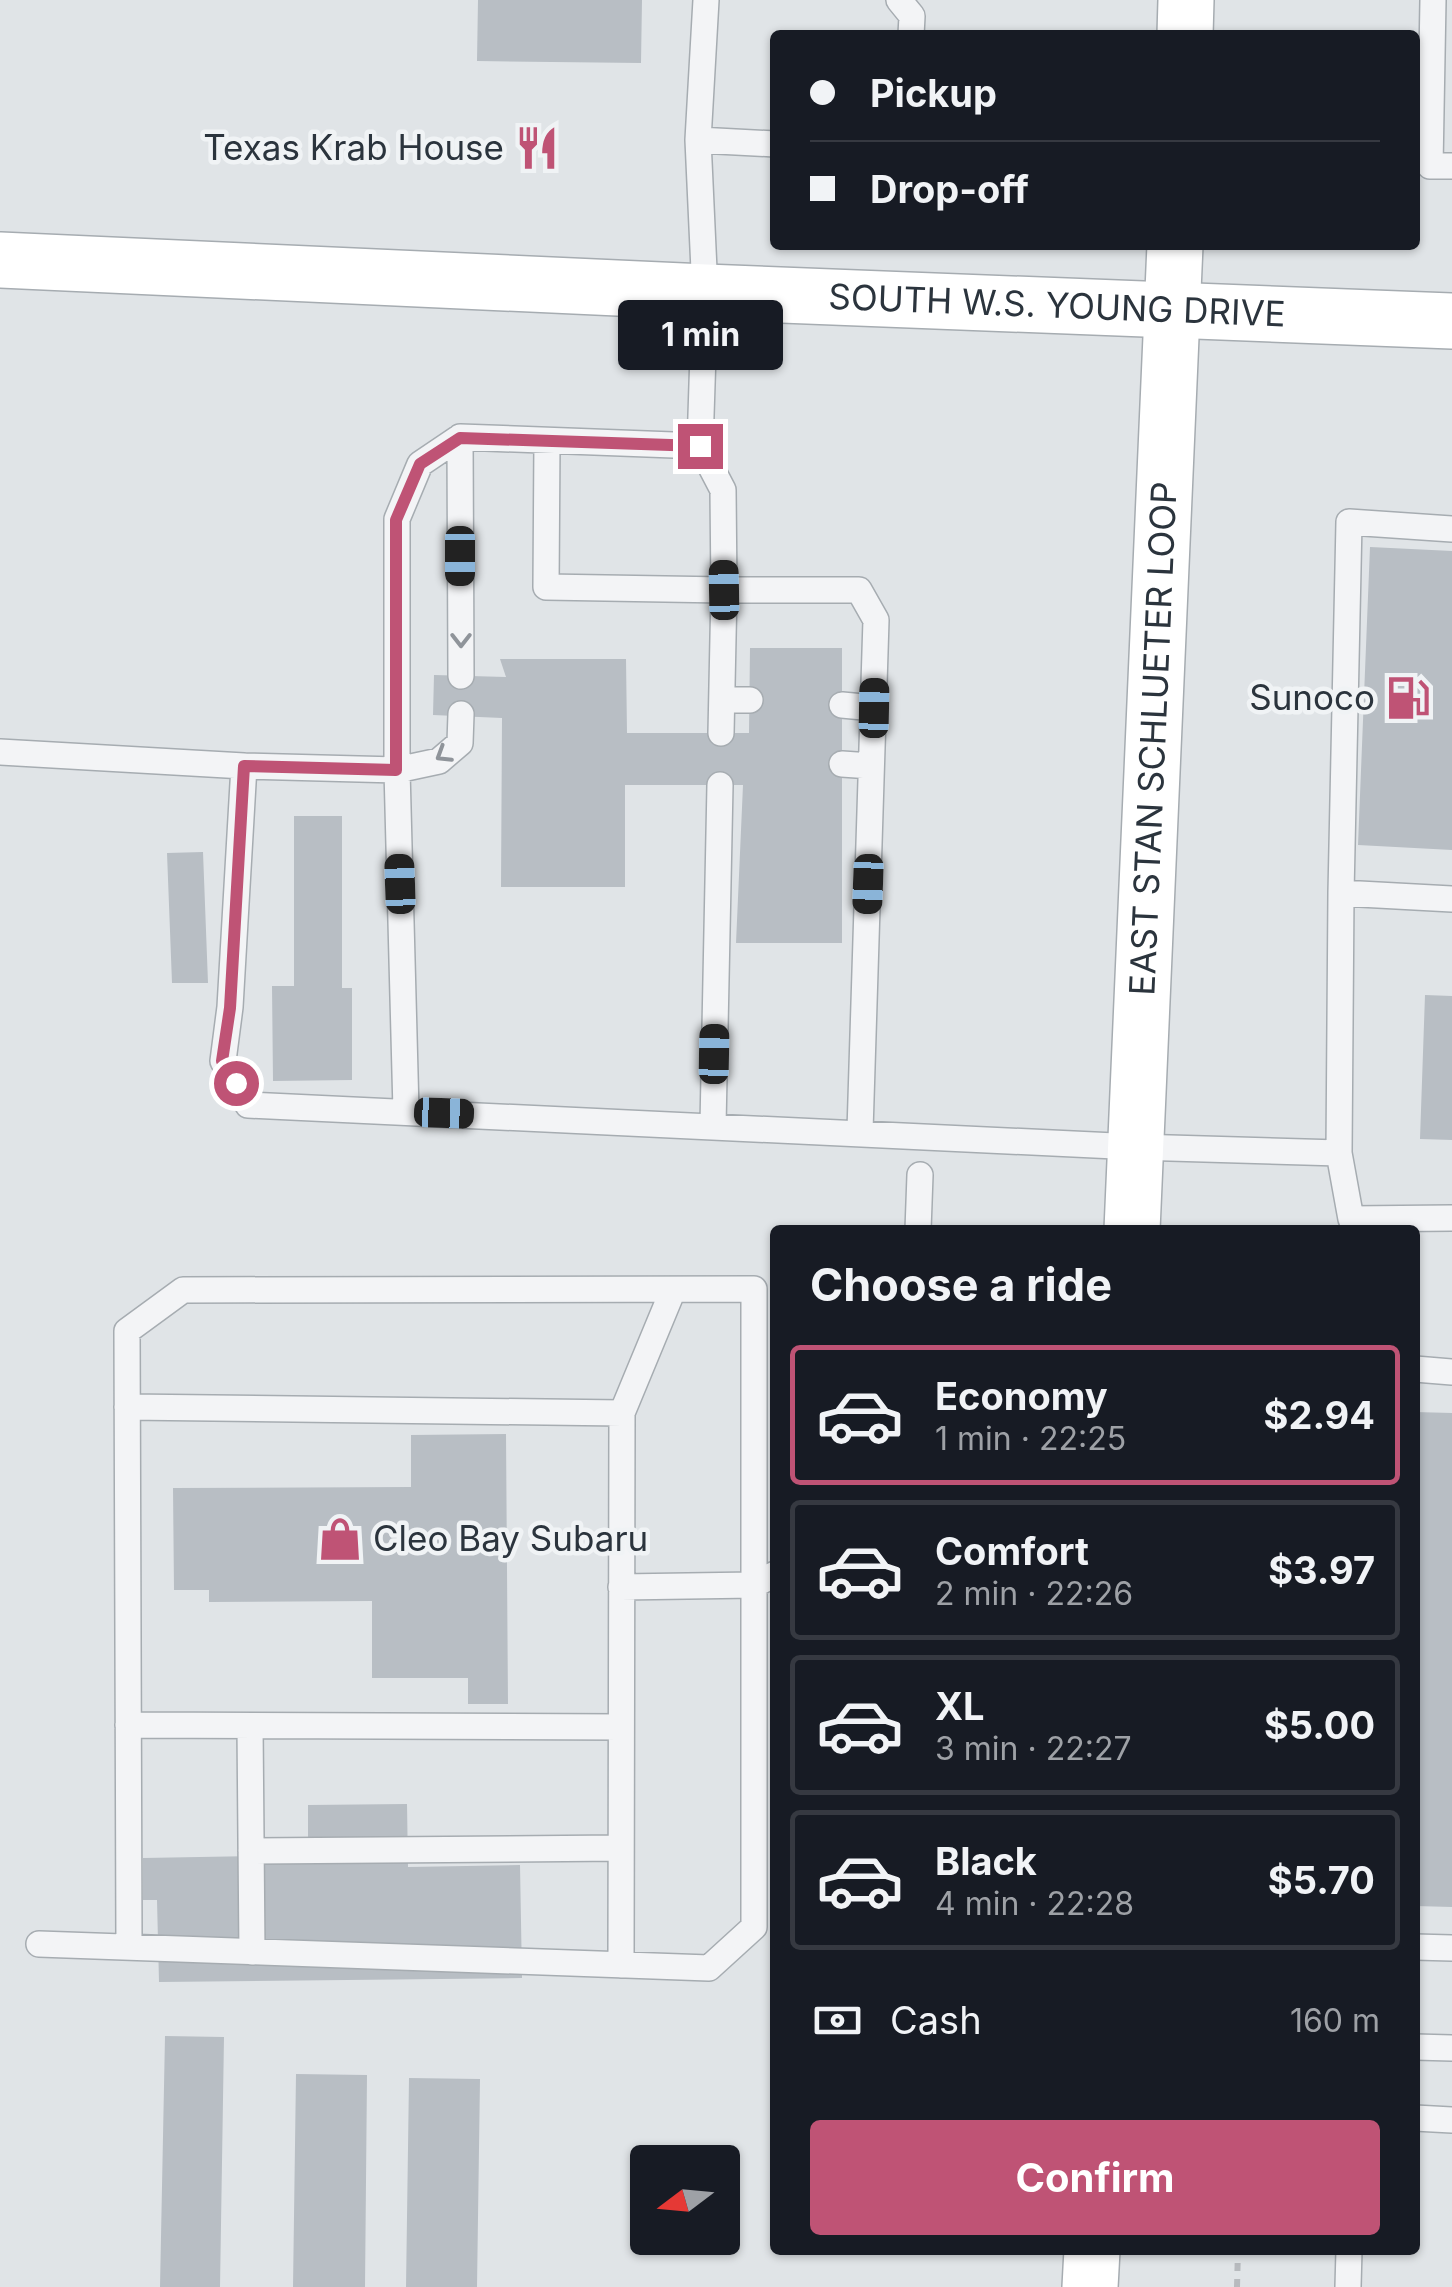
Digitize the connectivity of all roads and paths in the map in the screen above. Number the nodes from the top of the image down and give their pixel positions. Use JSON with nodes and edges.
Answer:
{"nodes":[{"id":1,"x":706,"y":0,"type":"edge"},
{"id":2,"x":899,"y":0,"type":"edge"},
{"id":3,"x":1186,"y":0,"type":"edge"},
{"id":4,"x":1434,"y":0,"type":"edge"},
{"id":5,"x":911,"y":30,"type":"edge"},
{"id":6,"x":1185,"y":30,"type":"edge"},
{"id":7,"x":698,"y":140,"type":"junction"},
{"id":8,"x":770,"y":144,"type":"edge"},
{"id":9,"x":1452,"y":166,"type":"edge"},
{"id":10,"x":1176,"y":250,"type":"edge"},
{"id":11,"x":0,"y":260,"type":"edge"},
{"id":12,"x":704,"y":292,"type":"junction"},
{"id":13,"x":1172,"y":311,"type":"junction"},
{"id":14,"x":1452,"y":321,"type":"edge"},
{"id":15,"x":460,"y":438,"type":"junction"},
{"id":16,"x":547,"y":442,"type":"junction"},
{"id":17,"x":700,"y":446,"type":"junction"},
{"id":18,"x":1452,"y":529,"type":"edge"},
{"id":19,"x":724,"y":590,"type":"junction"},
{"id":20,"x":461,"y":676,"type":"dead end"},
{"id":21,"x":722,"y":700,"type":"junction"},
{"id":22,"x":750,"y":700,"type":"dead end"},
{"id":23,"x":842,"y":705,"type":"dead end"},
{"id":24,"x":874,"y":708,"type":"junction"},
{"id":25,"x":461,"y":714,"type":"dead end"},
{"id":26,"x":720,"y":733,"type":"dead end"},
{"id":27,"x":0,"y":752,"type":"edge"},
{"id":28,"x":842,"y":764,"type":"dead end"},
{"id":29,"x":244,"y":766,"type":"junction"},
{"id":30,"x":871,"y":766,"type":"junction"},
{"id":31,"x":396,"y":770,"type":"junction"},
{"id":32,"x":720,"y":785,"type":"dead end"},
{"id":33,"x":842,"y":826,"type":"dead end"},
{"id":34,"x":870,"y":826,"type":"junction"},
{"id":35,"x":1341,"y":893,"type":"junction"},
{"id":36,"x":1452,"y":899,"type":"edge"},
{"id":37,"x":406,"y":1111,"type":"junction"},
{"id":38,"x":713,"y":1124,"type":"junction"},
{"id":39,"x":860,"y":1132,"type":"junction"},
{"id":40,"x":1136,"y":1146,"type":"junction"},
{"id":41,"x":1339,"y":1153,"type":"junction"},
{"id":42,"x":920,"y":1174,"type":"dead end"},
{"id":43,"x":1452,"y":1218,"type":"edge"},
{"id":44,"x":918,"y":1225,"type":"edge"},
{"id":45,"x":1132,"y":1225,"type":"edge"},
{"id":46,"x":673,"y":1290,"type":"junction"},
{"id":47,"x":1420,"y":1370,"type":"edge"},
{"id":48,"x":1452,"y":1372,"type":"edge"},
{"id":49,"x":127,"y":1407,"type":"junction"},
{"id":50,"x":622,"y":1412,"type":"junction"},
{"id":51,"x":764,"y":1579,"type":"edge"},
{"id":52,"x":621,"y":1587,"type":"junction"},
{"id":53,"x":128,"y":1726,"type":"junction"},
{"id":54,"x":250,"y":1726,"type":"junction"},
{"id":55,"x":622,"y":1727,"type":"junction"},
{"id":56,"x":621,"y":1848,"type":"junction"},
{"id":57,"x":251,"y":1851,"type":"junction"},
{"id":58,"x":39,"y":1944,"type":"dead end"},
{"id":59,"x":129,"y":1947,"type":"junction"},
{"id":60,"x":1420,"y":1947,"type":"edge"},
{"id":61,"x":1452,"y":1948,"type":"edge"},
{"id":62,"x":252,"y":1952,"type":"junction"},
{"id":63,"x":621,"y":1965,"type":"junction"},
{"id":64,"x":1420,"y":2047,"type":"edge"},
{"id":65,"x":1452,"y":2048,"type":"edge"},
{"id":66,"x":1420,"y":2118,"type":"edge"},
{"id":67,"x":1452,"y":2120,"type":"edge"},
{"id":68,"x":1092,"y":2255,"type":"edge"},
{"id":69,"x":1238,"y":2255,"type":"edge"},
{"id":70,"x":1349,"y":2255,"type":"edge"},
{"id":71,"x":1090,"y":2287,"type":"edge"},
{"id":72,"x":1237,"y":2287,"type":"edge"},
{"id":73,"x":1348,"y":2287,"type":"edge"}],
"edges":[{"from":1,"to":7,"type":"lane"},
{"from":2,"to":5,"type":"lane"},
{"from":3,"to":6,"type":"main road"},
{"from":4,"to":9,"type":"lane"},
{"from":7,"to":8,"type":"lane"},
{"from":7,"to":12,"type":"lane"},
{"from":10,"to":13,"type":"main road","name":"EAST STAN SCHLUETER LOOP"},
{"from":11,"to":12,"type":"main road","name":"SOUTH W.S. YOUNG DRIVE"},
{"from":12,"to":13,"type":"main road","name":"SOUTH W.S. YOUNG DRIVE"},
{"from":12,"to":17,"type":"lane"},
{"from":13,"to":14,"type":"main road","name":"SOUTH W.S. YOUNG DRIVE"},
{"from":13,"to":40,"type":"main road","name":"EAST STAN SCHLUETER LOOP"},
{"from":15,"to":16,"type":"lane"},
{"from":15,"to":20,"type":"lane","one_way":true},
{"from":15,"to":31,"type":"lane"},
{"from":16,"to":17,"type":"lane"},
{"from":16,"to":19,"type":"lane"},
{"from":17,"to":19,"type":"lane"},
{"from":18,"to":35,"type":"lane"},
{"from":19,"to":21,"type":"lane"},
{"from":19,"to":24,"type":"lane"},
{"from":21,"to":22,"type":"lane"},
{"from":21,"to":26,"type":"lane"},
{"from":23,"to":24,"type":"lane"},
{"from":24,"to":30,"type":"lane"},
{"from":25,"to":31,"type":"lane","one_way":true},
{"from":27,"to":29,"type":"lane"},
{"from":28,"to":30,"type":"lane"},
{"from":29,"to":31,"type":"lane"},
{"from":29,"to":37,"type":"lane"},
{"from":30,"to":34,"type":"lane"},
{"from":31,"to":37,"type":"lane"},
{"from":32,"to":38,"type":"lane"},
{"from":33,"to":34,"type":"lane"},
{"from":34,"to":39,"type":"lane"},
{"from":35,"to":36,"type":"lane"},
{"from":35,"to":41,"type":"lane"},
{"from":37,"to":38,"type":"lane"},
{"from":38,"to":39,"type":"lane"},
{"from":39,"to":40,"type":"lane"},
{"from":40,"to":41,"type":"lane"},
{"from":40,"to":45,"type":"main road","name":"EAST STAN SCHLUETER LOOP"},
{"from":41,"to":43,"type":"lane"},
{"from":42,"to":44,"type":"lane"},
{"from":46,"to":49,"type":"lane"},
{"from":46,"to":50,"type":"lane"},
{"from":46,"to":51,"type":"lane"},
{"from":47,"to":48,"type":"lane"},
{"from":49,"to":50,"type":"lane"},
{"from":49,"to":53,"type":"lane"},
{"from":50,"to":52,"type":"lane"},
{"from":51,"to":52,"type":"lane"},
{"from":51,"to":63,"type":"lane"},
{"from":52,"to":55,"type":"lane"},
{"from":53,"to":54,"type":"lane"},
{"from":53,"to":59,"type":"lane"},
{"from":54,"to":55,"type":"lane"},
{"from":54,"to":57,"type":"lane"},
{"from":55,"to":56,"type":"lane"},
{"from":56,"to":57,"type":"lane"},
{"from":56,"to":63,"type":"lane"},
{"from":57,"to":62,"type":"lane"},
{"from":58,"to":59,"type":"lane"},
{"from":59,"to":62,"type":"lane"},
{"from":60,"to":61,"type":"lane"},
{"from":62,"to":63,"type":"lane"},
{"from":64,"to":65,"type":"lane"},
{"from":66,"to":67,"type":"lane"},
{"from":68,"to":71,"type":"main road"},
{"from":69,"to":72,"type":"path"},
{"from":70,"to":73,"type":"lane"}]}
